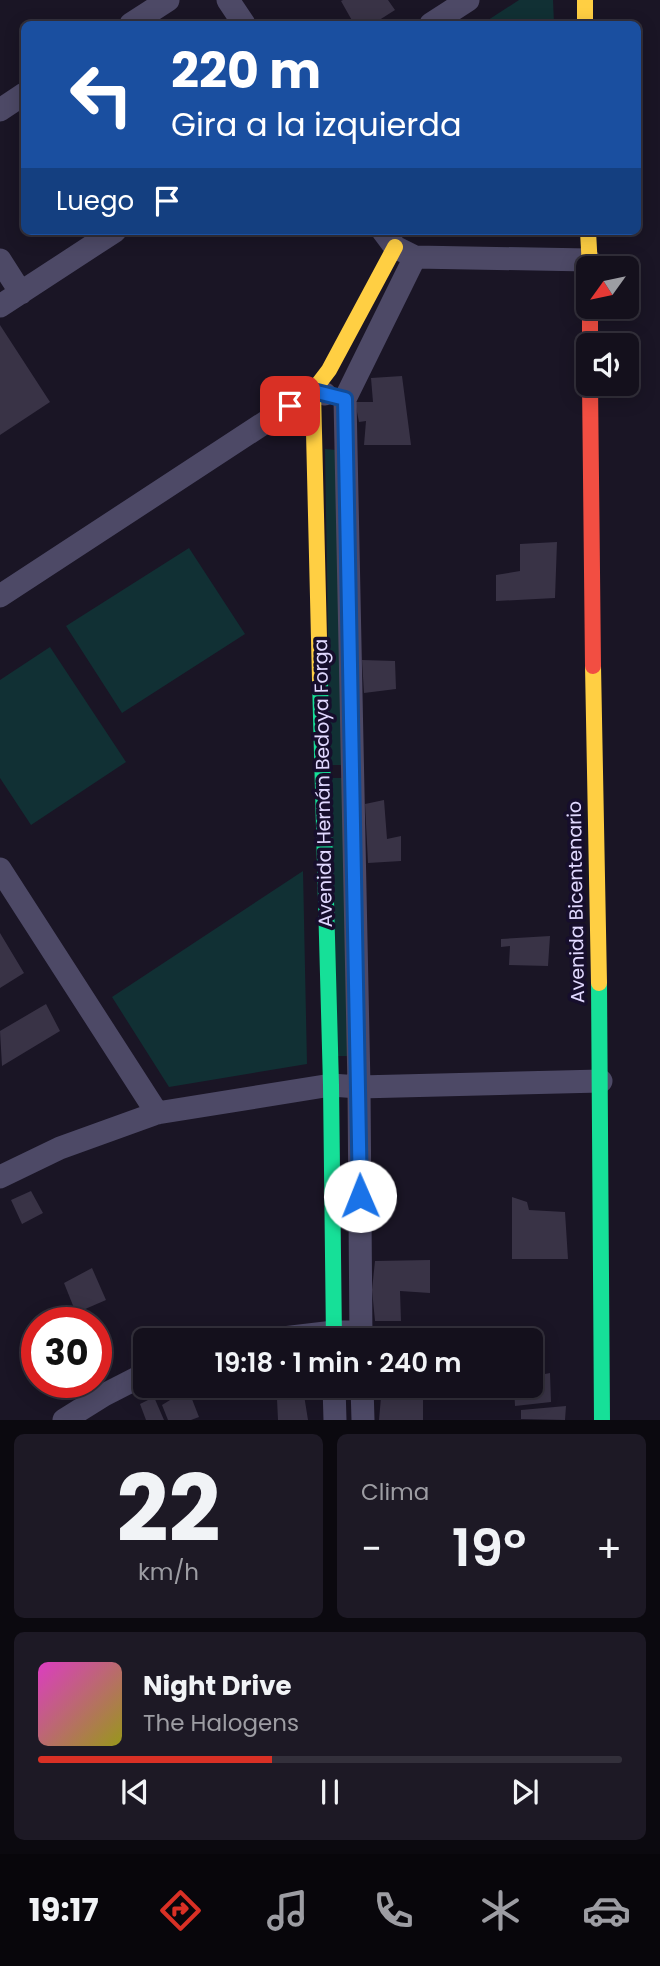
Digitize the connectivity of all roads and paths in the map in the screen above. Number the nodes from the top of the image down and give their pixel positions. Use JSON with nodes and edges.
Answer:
{"nodes":[{"id":1,"x":168,"y":0,"type":"edge"},
{"id":2,"x":228,"y":0,"type":"edge"},
{"id":3,"x":468,"y":0,"type":"edge"},
{"id":4,"x":585,"y":0,"type":"edge"},
{"id":5,"x":136,"y":21,"type":"edge"},
{"id":6,"x":242,"y":21,"type":"edge"},
{"id":7,"x":436,"y":21,"type":"edge"},
{"id":8,"x":585,"y":21,"type":"edge"},
{"id":9,"x":21,"y":96,"type":"edge"},
{"id":10,"x":0,"y":110,"type":"edge"},
{"id":11,"x":109,"y":235,"type":"edge"},
{"id":12,"x":589,"y":235,"type":"edge"},
{"id":13,"x":398,"y":245,"type":"edge"},
{"id":14,"x":590,"y":256,"type":"edge"},
{"id":15,"x":0,"y":260,"type":"edge"},
{"id":16,"x":576,"y":263,"type":"edge"},
{"id":17,"x":21,"y":293,"type":"junction"},
{"id":18,"x":0,"y":306,"type":"edge"},
{"id":19,"x":313,"y":391,"type":"junction"},
{"id":20,"x":590,"y":396,"type":"edge"},
{"id":21,"x":345,"y":399,"type":"junction"},
{"id":22,"x":0,"y":596,"type":"edge"},
{"id":23,"x":3,"y":878,"type":"edge"},
{"id":24,"x":601,"y":1081,"type":"junction"},
{"id":25,"x":331,"y":1085,"type":"junction"},
{"id":26,"x":359,"y":1087,"type":"junction"},
{"id":27,"x":158,"y":1113,"type":"junction"},
{"id":28,"x":0,"y":1177,"type":"edge"},
{"id":29,"x":334,"y":1328,"type":"edge"},
{"id":30,"x":361,"y":1328,"type":"edge"},
{"id":31,"x":133,"y":1380,"type":"edge"},
{"id":32,"x":334,"y":1398,"type":"edge"},
{"id":33,"x":362,"y":1398,"type":"edge"},
{"id":34,"x":64,"y":1420,"type":"edge"},
{"id":35,"x":335,"y":1420,"type":"edge"},
{"id":36,"x":363,"y":1420,"type":"edge"},
{"id":37,"x":602,"y":1420,"type":"edge"}],
"edges":[{"from":1,"to":5,"type":"street"},
{"from":2,"to":6,"type":"street"},
{"from":3,"to":7,"type":"street"},
{"from":4,"to":8,"type":"main road"},
{"from":9,"to":10,"type":"street"},
{"from":11,"to":17,"type":"street"},
{"from":12,"to":14,"type":"main road"},
{"from":13,"to":16,"type":"street"},
{"from":13,"to":19,"type":"main road"},
{"from":13,"to":21,"type":"street","name":"Avenida Hernán Bedoya Forga"},
{"from":15,"to":17,"type":"street"},
{"from":17,"to":18,"type":"street"},
{"from":19,"to":21,"type":"street"},
{"from":19,"to":22,"type":"street"},
{"from":19,"to":25,"type":"main road","name":"Avenida Hernán Bedoya Forga"},
{"from":20,"to":24,"type":"main road","name":"Avenida Bicentenario"},
{"from":21,"to":26,"type":"street","name":"Avenida Hernán Bedoya Forga"},
{"from":23,"to":27,"type":"street"},
{"from":24,"to":26,"type":"street"},
{"from":24,"to":37,"type":"main road","name":"Avenida Bicentenario"},
{"from":25,"to":26,"type":"street"},
{"from":25,"to":27,"type":"street"},
{"from":25,"to":29,"type":"main road","name":"Avenida Hernán Bedoya Forga"},
{"from":26,"to":30,"type":"street","name":"Avenida Hernán Bedoya Forga"},
{"from":27,"to":28,"type":"street"},
{"from":31,"to":34,"type":"street"},
{"from":32,"to":35,"type":"street"},
{"from":33,"to":36,"type":"street"}]}
